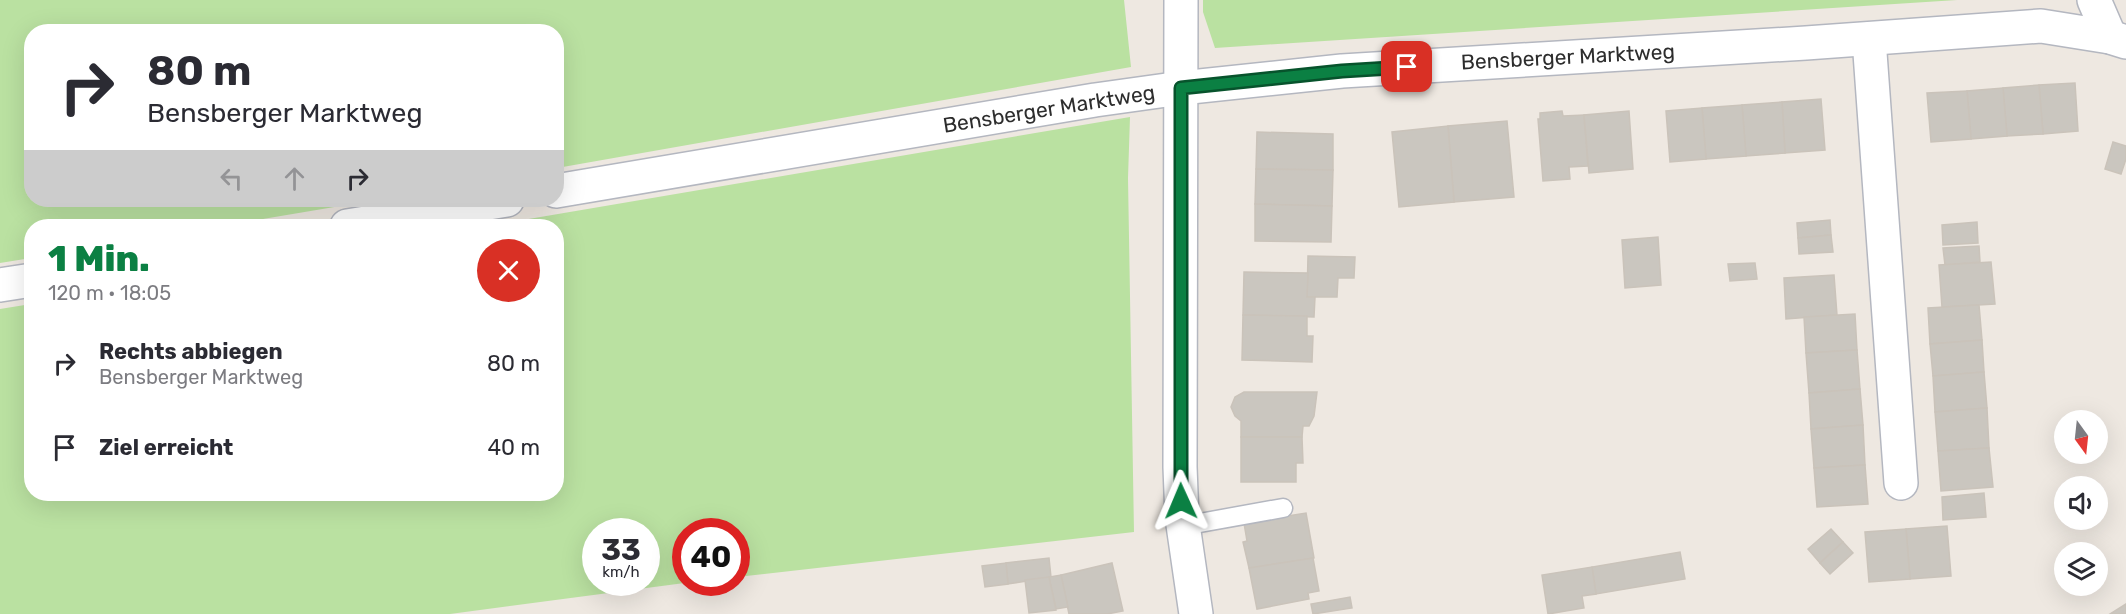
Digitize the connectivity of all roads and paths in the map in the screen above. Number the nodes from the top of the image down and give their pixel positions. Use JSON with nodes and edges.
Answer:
{"nodes":[{"id":1,"x":1181,"y":0,"type":"edge"},
{"id":2,"x":2094,"y":0,"type":"edge"},
{"id":3,"x":1869,"y":39,"type":"junction"},
{"id":4,"x":2118,"y":40,"type":"edge"},
{"id":5,"x":1181,"y":88,"type":"junction"},
{"id":6,"x":564,"y":190,"type":"edge"},
{"id":7,"x":464,"y":207,"type":"edge"},
{"id":8,"x":390,"y":219,"type":"edge"},
{"id":9,"x":24,"y":281,"type":"edge"},
{"id":10,"x":0,"y":285,"type":"edge"},
{"id":11,"x":1901,"y":483,"type":"dead end"},
{"id":12,"x":1283,"y":508,"type":"dead end"},
{"id":13,"x":1183,"y":526,"type":"junction"},
{"id":14,"x":1196,"y":614,"type":"edge"}],
"edges":[{"from":1,"to":5,"type":"street"},
{"from":2,"to":4,"type":"street"},
{"from":3,"to":4,"type":"street","name":"Bensberger Marktweg"},
{"from":3,"to":5,"type":"street","name":"Bensberger Marktweg"},
{"from":3,"to":11,"type":"street"},
{"from":5,"to":6,"type":"street","name":"Bensberger Marktweg"},
{"from":5,"to":13,"type":"street"},
{"from":7,"to":8,"type":"street"},
{"from":9,"to":10,"type":"street"},
{"from":12,"to":13,"type":"lane"},
{"from":13,"to":14,"type":"street"}]}
